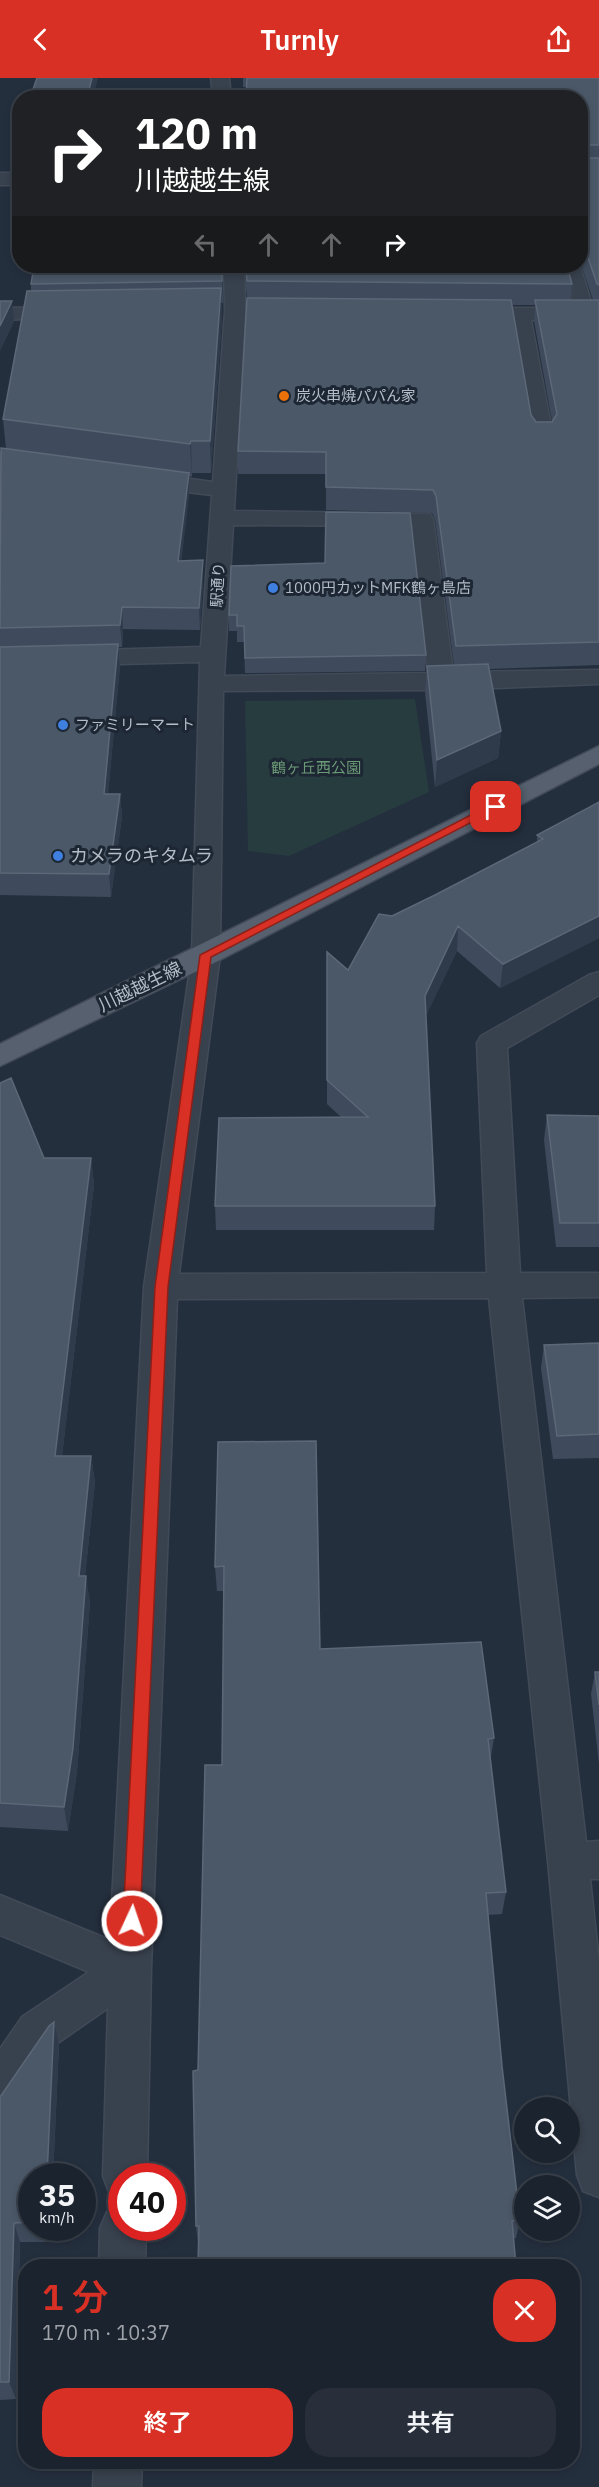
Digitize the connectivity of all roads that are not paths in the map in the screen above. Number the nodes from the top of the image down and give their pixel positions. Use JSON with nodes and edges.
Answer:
{"nodes":[{"id":1,"x":232,"y":273,"type":"edge"},
{"id":2,"x":574,"y":273,"type":"edge"},
{"id":3,"x":223,"y":311,"type":"junction"},
{"id":4,"x":258,"y":311,"type":"edge"},
{"id":5,"x":88,"y":313,"type":"edge"},
{"id":6,"x":0,"y":314,"type":"edge"},
{"id":7,"x":449,"y":314,"type":"edge"},
{"id":8,"x":592,"y":314,"type":"edge"},
{"id":9,"x":520,"y":315,"type":"junction"},
{"id":10,"x":542,"y":437,"type":"edge"},
{"id":11,"x":130,"y":478,"type":"edge"},
{"id":12,"x":224,"y":490,"type":"junction"},
{"id":13,"x":221,"y":518,"type":"junction"},
{"id":14,"x":214,"y":654,"type":"junction"},
{"id":15,"x":0,"y":660,"type":"edge"},
{"id":16,"x":599,"y":677,"type":"edge"},
{"id":17,"x":442,"y":682,"type":"junction"},
{"id":18,"x":211,"y":684,"type":"junction"},
{"id":19,"x":599,"y":754,"type":"edge"},
{"id":20,"x":206,"y":955,"type":"junction"},
{"id":21,"x":599,"y":982,"type":"edge"},
{"id":22,"x":0,"y":1056,"type":"edge"},
{"id":23,"x":504,"y":1284,"type":"junction"},
{"id":24,"x":599,"y":1285,"type":"edge"},
{"id":25,"x":161,"y":1287,"type":"junction"},
{"id":26,"x":584,"y":1861,"type":"edge"},
{"id":27,"x":0,"y":1915,"type":"edge"},
{"id":28,"x":130,"y":1968,"type":"junction"},
{"id":29,"x":0,"y":2087,"type":"edge"},
{"id":30,"x":125,"y":2163,"type":"edge"},
{"id":31,"x":599,"y":2175,"type":"edge"},
{"id":32,"x":123,"y":2241,"type":"edge"},
{"id":33,"x":123,"y":2259,"type":"edge"},
{"id":34,"x":118,"y":2469,"type":"edge"},
{"id":35,"x":117,"y":2487,"type":"edge"}],
"edges":[{"from":1,"to":3,"type":"street","name":"駅通り"},
{"from":2,"to":8,"type":"street"},
{"from":3,"to":4,"type":"street"},
{"from":3,"to":12,"type":"street","name":"駅通り"},
{"from":5,"to":6,"type":"street"},
{"from":7,"to":9,"type":"street"},
{"from":8,"to":9,"type":"street"},
{"from":9,"to":10,"type":"street"},
{"from":11,"to":12,"type":"street"},
{"from":12,"to":13,"type":"street","name":"駅通り"},
{"from":13,"to":14,"type":"street","name":"駅通り"},
{"from":13,"to":17,"type":"street"},
{"from":14,"to":15,"type":"street"},
{"from":14,"to":18,"type":"street","name":"駅通り"},
{"from":16,"to":17,"type":"street"},
{"from":17,"to":18,"type":"street"},
{"from":18,"to":20,"type":"street","name":"駅通り"},
{"from":19,"to":20,"type":"main road","name":"川越越生線"},
{"from":20,"to":22,"type":"main road","name":"川越越生線"},
{"from":20,"to":25,"type":"street","name":"駅通り"},
{"from":21,"to":23,"type":"street"},
{"from":23,"to":24,"type":"street"},
{"from":23,"to":25,"type":"street"},
{"from":23,"to":26,"type":"street"},
{"from":25,"to":28,"type":"street","name":"駅通り"},
{"from":26,"to":31,"type":"street"},
{"from":27,"to":28,"type":"street"},
{"from":28,"to":29,"type":"street"},
{"from":28,"to":30,"type":"street","name":"駅通り"},
{"from":32,"to":33,"type":"street"},
{"from":34,"to":35,"type":"street"}]}
